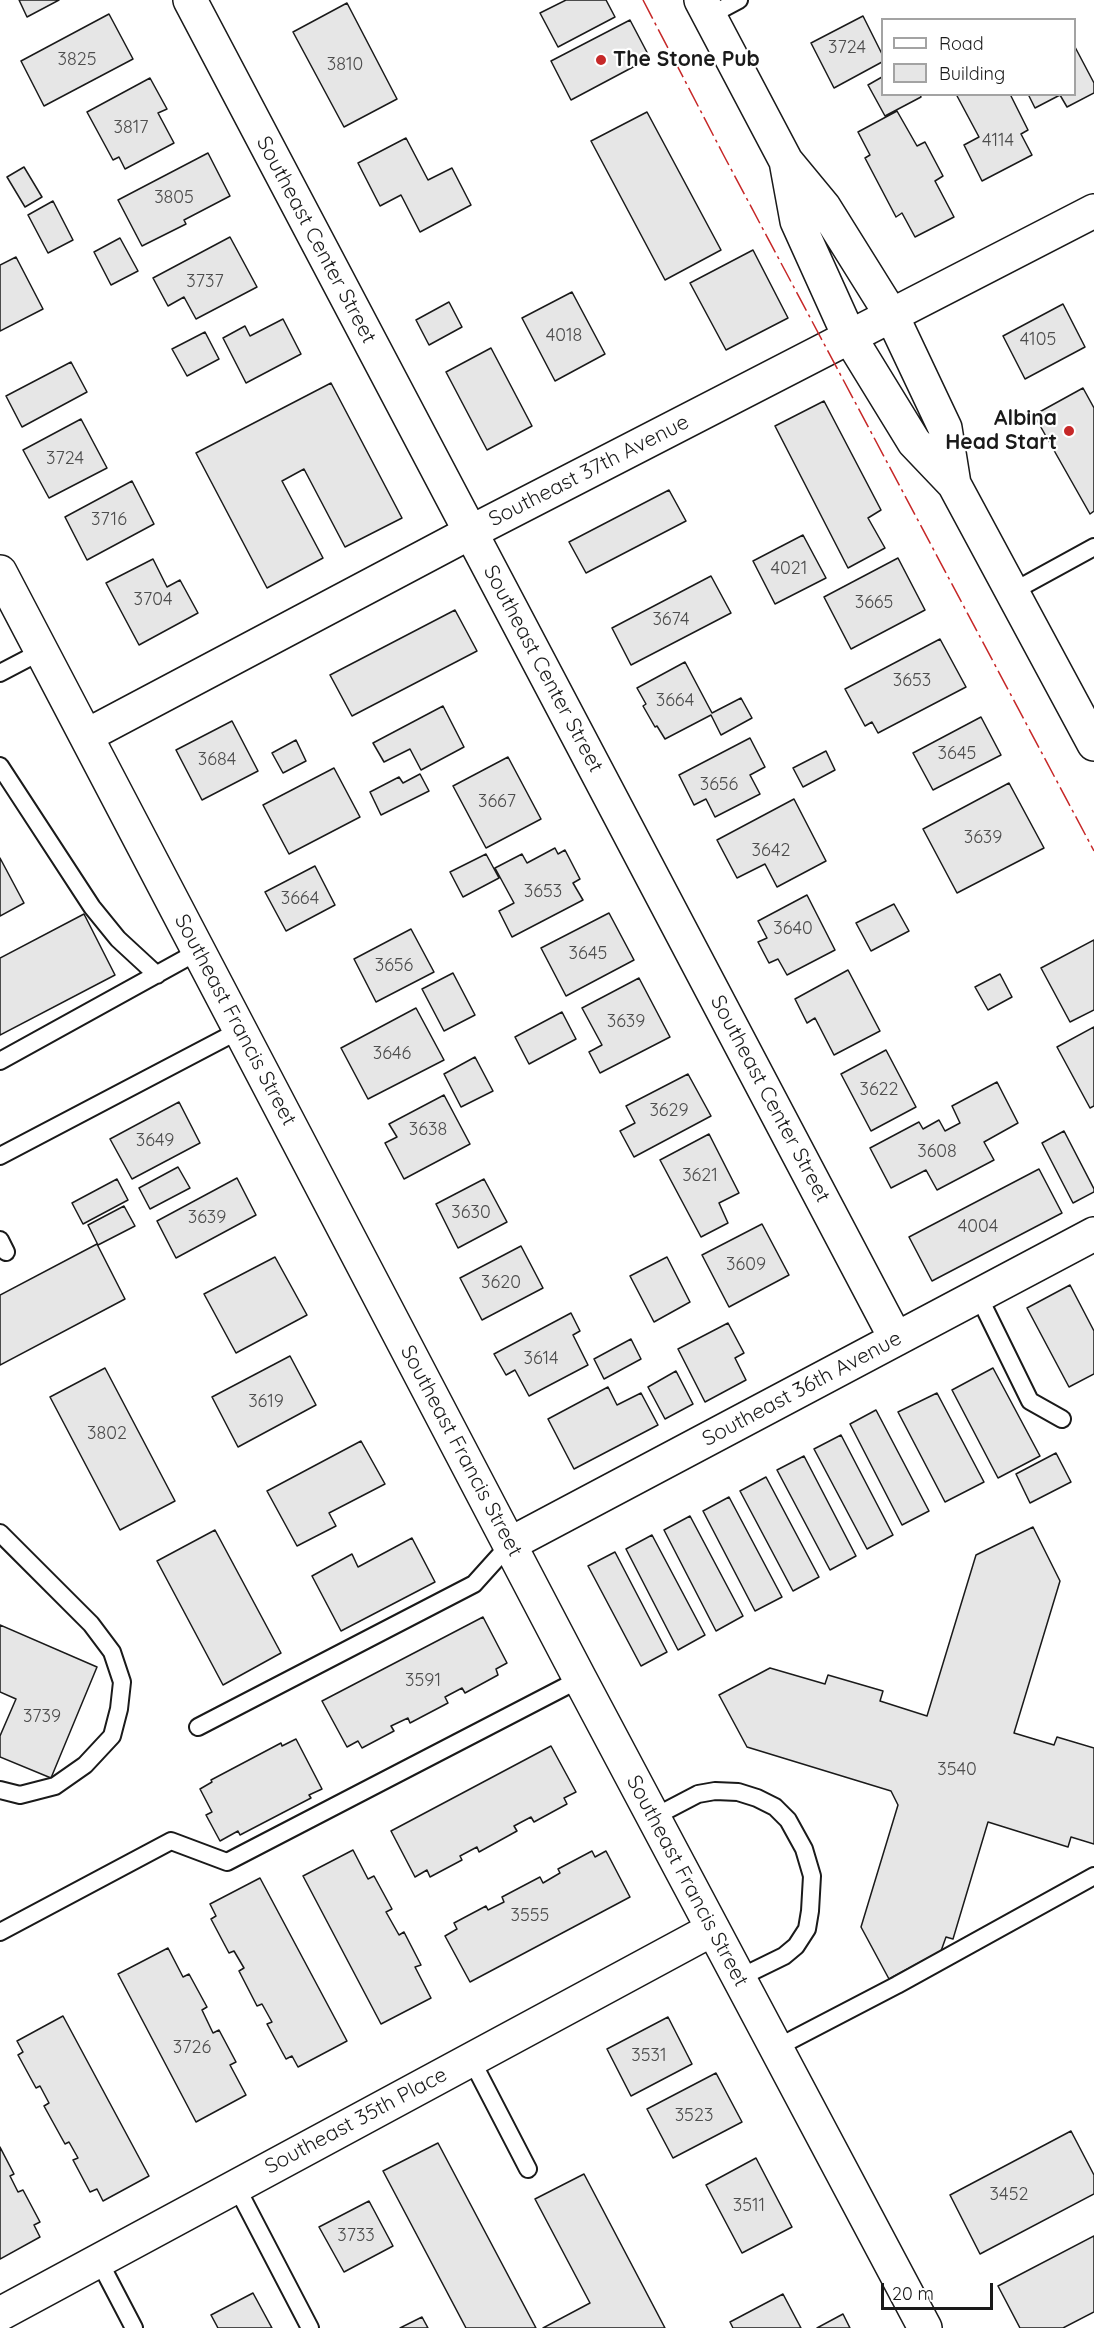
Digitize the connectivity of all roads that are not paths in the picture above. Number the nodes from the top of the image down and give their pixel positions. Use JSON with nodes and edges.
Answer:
{"nodes":[{"id":1,"x":190,"y":0,"type":"edge"},
{"id":2,"x":739,"y":0,"type":"edge"},
{"id":3,"x":705,"y":8,"type":"edge"},
{"id":4,"x":786,"y":161,"type":"junction"},
{"id":5,"x":1094,"y":211,"type":"edge"},
{"id":6,"x":892,"y":316,"type":"junction"},
{"id":7,"x":849,"y":336,"type":"junction"},
{"id":8,"x":954,"y":484,"type":"junction"},
{"id":9,"x":471,"y":532,"type":"junction"},
{"id":10,"x":1094,"y":546,"type":"edge"},
{"id":11,"x":0,"y":572,"type":"edge"},
{"id":12,"x":1012,"y":592,"type":"junction"},
{"id":13,"x":42,"y":651,"type":"junction"},
{"id":14,"x":0,"y":673,"type":"edge"},
{"id":15,"x":86,"y":736,"type":"junction"},
{"id":16,"x":1094,"y":744,"type":"edge"},
{"id":17,"x":0,"y":766,"type":"edge"},
{"id":18,"x":199,"y":951,"type":"junction"},
{"id":19,"x":157,"y":975,"type":"junction"},
{"id":20,"x":240,"y":1030,"type":"junction"},
{"id":21,"x":0,"y":1061,"type":"edge"},
{"id":22,"x":0,"y":1156,"type":"edge"},
{"id":23,"x":1094,"y":1234,"type":"edge"},
{"id":24,"x":978,"y":1295,"type":"junction"},
{"id":25,"x":896,"y":1339,"type":"junction"},
{"id":26,"x":1062,"y":1419,"type":"dead end"},
{"id":27,"x":0,"y":1533,"type":"edge"},
{"id":28,"x":510,"y":1544,"type":"junction"},
{"id":29,"x":580,"y":1679,"type":"junction"},
{"id":30,"x":198,"y":1727,"type":"dead end"},
{"id":31,"x":0,"y":1790,"type":"edge"},
{"id":32,"x":654,"y":1817,"type":"junction"},
{"id":33,"x":1094,"y":1876,"type":"edge"},
{"id":34,"x":712,"y":1929,"type":"junction"},
{"id":35,"x":0,"y":1932,"type":"edge"},
{"id":36,"x":739,"y":1978,"type":"junction"},
{"id":37,"x":776,"y":2048,"type":"junction"},
{"id":38,"x":471,"y":2059,"type":"junction"},
{"id":39,"x":528,"y":2169,"type":"dead end"},
{"id":40,"x":236,"y":2186,"type":"junction"},
{"id":41,"x":99,"y":2261,"type":"junction"},
{"id":42,"x":0,"y":2314,"type":"edge"},
{"id":43,"x":134,"y":2328,"type":"edge"},
{"id":44,"x":310,"y":2328,"type":"edge"},
{"id":45,"x":925,"y":2328,"type":"edge"}],
"edges":[{"from":1,"to":9,"type":"street","name":"Southeast Center Street"},
{"from":2,"to":3,"type":"lane"},
{"from":3,"to":4,"type":"street"},
{"from":4,"to":6,"type":"street"},
{"from":4,"to":7,"type":"street"},
{"from":5,"to":6,"type":"street","name":"Southeast 37th Avenue"},
{"from":6,"to":7,"type":"street","name":"Southeast 37th Avenue"},
{"from":6,"to":8,"type":"street"},
{"from":7,"to":8,"type":"street"},
{"from":7,"to":9,"type":"street","name":"Southeast 37th Avenue"},
{"from":8,"to":12,"type":"street"},
{"from":9,"to":15,"type":"street","name":"Southeast 37th Avenue"},
{"from":9,"to":25,"type":"street","name":"Southeast Center Street"},
{"from":10,"to":12,"type":"lane"},
{"from":11,"to":13,"type":"street","name":"Southeast Francis Street"},
{"from":12,"to":16,"type":"street"},
{"from":13,"to":14,"type":"lane"},
{"from":13,"to":15,"type":"street","name":"Southeast Francis Street"},
{"from":15,"to":18,"type":"street","name":"Southeast Francis Street"},
{"from":17,"to":19,"type":"lane"},
{"from":18,"to":19,"type":"lane"},
{"from":18,"to":20,"type":"street","name":"Southeast Francis Street"},
{"from":19,"to":21,"type":"lane"},
{"from":20,"to":22,"type":"lane"},
{"from":20,"to":28,"type":"street","name":"Southeast Francis Street"},
{"from":23,"to":24,"type":"street","name":"Southeast 36th Avenue"},
{"from":24,"to":25,"type":"street","name":"Southeast 36th Avenue"},
{"from":24,"to":26,"type":"lane"},
{"from":25,"to":28,"type":"street","name":"Southeast 36th Avenue"},
{"from":27,"to":31,"type":"lane"},
{"from":28,"to":29,"type":"street","name":"Southeast Francis Street"},
{"from":28,"to":30,"type":"lane"},
{"from":29,"to":32,"type":"street","name":"Southeast Francis Street"},
{"from":29,"to":35,"type":"lane"},
{"from":32,"to":34,"type":"street","name":"Southeast Francis Street"},
{"from":32,"to":36,"type":"lane"},
{"from":33,"to":37,"type":"lane"},
{"from":34,"to":36,"type":"street","name":"Southeast Francis Street"},
{"from":34,"to":38,"type":"street","name":"Southeast 35th Place"},
{"from":36,"to":37,"type":"street","name":"Southeast Francis Street"},
{"from":37,"to":45,"type":"street","name":"Southeast Francis Street"},
{"from":38,"to":39,"type":"lane"},
{"from":38,"to":40,"type":"street","name":"Southeast 35th Place"},
{"from":40,"to":41,"type":"street","name":"Southeast 35th Place"},
{"from":40,"to":44,"type":"lane"},
{"from":41,"to":42,"type":"street","name":"Southeast 35th Place"},
{"from":41,"to":43,"type":"lane"}]}
